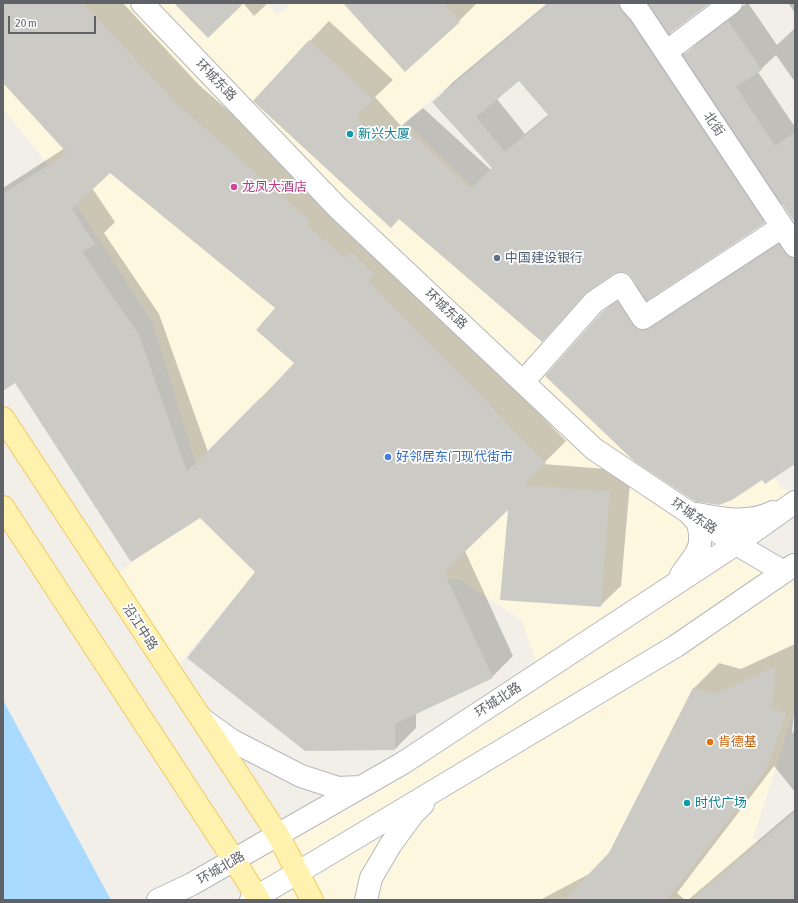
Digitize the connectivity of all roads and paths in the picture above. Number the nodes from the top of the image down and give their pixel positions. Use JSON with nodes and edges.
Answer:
{"nodes":[{"id":1,"x":142,"y":3,"type":"edge"},
{"id":2,"x":631,"y":3,"type":"edge"},
{"id":3,"x":731,"y":3,"type":"edge"},
{"id":4,"x":666,"y":52,"type":"junction"},
{"id":5,"x":782,"y":227,"type":"junction"},
{"id":6,"x":795,"y":246,"type":"edge"},
{"id":7,"x":523,"y":382,"type":"junction"},
{"id":8,"x":3,"y":418,"type":"edge"},
{"id":9,"x":795,"y":501,"type":"edge"},
{"id":10,"x":3,"y":507,"type":"edge"},
{"id":11,"x":688,"y":512,"type":"junction"},
{"id":12,"x":736,"y":544,"type":"junction"},
{"id":13,"x":790,"y":568,"type":"edge"},
{"id":14,"x":660,"y":594,"type":"junction"},
{"id":15,"x":200,"y":718,"type":"junction"},
{"id":16,"x":360,"y":787,"type":"junction"},
{"id":17,"x":438,"y":788,"type":"junction"},
{"id":18,"x":278,"y":835,"type":"junction"},
{"id":19,"x":234,"y":860,"type":"junction"},
{"id":20,"x":297,"y":873,"type":"junction"},
{"id":21,"x":256,"y":899,"type":"edge"},
{"id":22,"x":158,"y":900,"type":"edge"},
{"id":23,"x":312,"y":900,"type":"edge"},
{"id":24,"x":366,"y":900,"type":"edge"}],
"edges":[{"from":1,"to":7,"type":"street","name":"环城东路"},
{"from":2,"to":4,"type":"street","name":"北街"},
{"from":3,"to":4,"type":"street"},
{"from":4,"to":5,"type":"street","name":"北街"},
{"from":5,"to":6,"type":"street","name":"北街"},
{"from":5,"to":7,"type":"street"},
{"from":7,"to":11,"type":"street","name":"环城东路"},
{"from":8,"to":15,"type":"main road","name":"沿江中路"},
{"from":9,"to":11,"type":"street"},
{"from":9,"to":12,"type":"street","name":"环城北路"},
{"from":10,"to":19,"type":"main road"},
{"from":11,"to":12,"type":"street","name":"环城东路"},
{"from":11,"to":14,"type":"street"},
{"from":12,"to":13,"type":"street","name":"环城东路"},
{"from":12,"to":14,"type":"street","name":"环城北路"},
{"from":13,"to":17,"type":"street"},
{"from":14,"to":16,"type":"street","name":"环城北路"},
{"from":15,"to":16,"type":"street"},
{"from":15,"to":18,"type":"main road","name":"沿江中路"},
{"from":16,"to":18,"type":"street","name":"环城北路"},
{"from":17,"to":20,"type":"street"},
{"from":17,"to":24,"type":"street"},
{"from":18,"to":19,"type":"street","name":"环城北路"},
{"from":18,"to":20,"type":"main road","name":"沿江中路"},
{"from":19,"to":21,"type":"main road"},
{"from":19,"to":22,"type":"street","name":"环城北路"},
{"from":20,"to":21,"type":"street"},
{"from":20,"to":23,"type":"main road","name":"沿江中路"}]}
